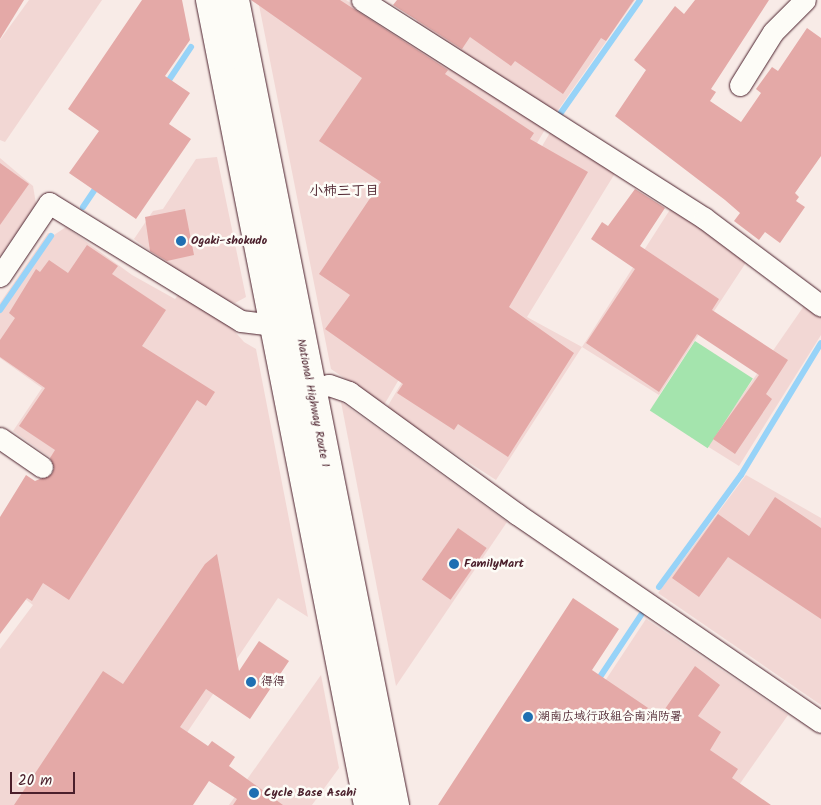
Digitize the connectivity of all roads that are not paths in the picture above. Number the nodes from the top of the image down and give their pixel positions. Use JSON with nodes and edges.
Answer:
{"nodes":[{"id":1,"x":210,"y":0,"type":"edge"},
{"id":2,"x":235,"y":0,"type":"edge"},
{"id":3,"x":362,"y":0,"type":"edge"},
{"id":4,"x":805,"y":0,"type":"edge"},
{"id":5,"x":740,"y":85,"type":"dead end"},
{"id":6,"x":0,"y":276,"type":"edge"},
{"id":7,"x":821,"y":306,"type":"edge"},
{"id":8,"x":274,"y":325,"type":"junction"},
{"id":9,"x":310,"y":389,"type":"junction"},
{"id":10,"x":0,"y":438,"type":"edge"},
{"id":11,"x":42,"y":467,"type":"dead end"},
{"id":12,"x":821,"y":722,"type":"edge"},
{"id":13,"x":368,"y":805,"type":"edge"},
{"id":14,"x":395,"y":805,"type":"edge"}],
"edges":[{"from":1,"to":8,"type":"highway","name":"National Highway Route 1"},
{"from":2,"to":9,"type":"highway","name":"National Highway Route 1"},
{"from":3,"to":7,"type":"street"},
{"from":4,"to":5,"type":"street"},
{"from":6,"to":8,"type":"street"},
{"from":8,"to":13,"type":"highway","name":"National Highway Route 1"},
{"from":9,"to":12,"type":"street"},
{"from":9,"to":14,"type":"highway","name":"National Highway Route 1"},
{"from":10,"to":11,"type":"street"}]}
